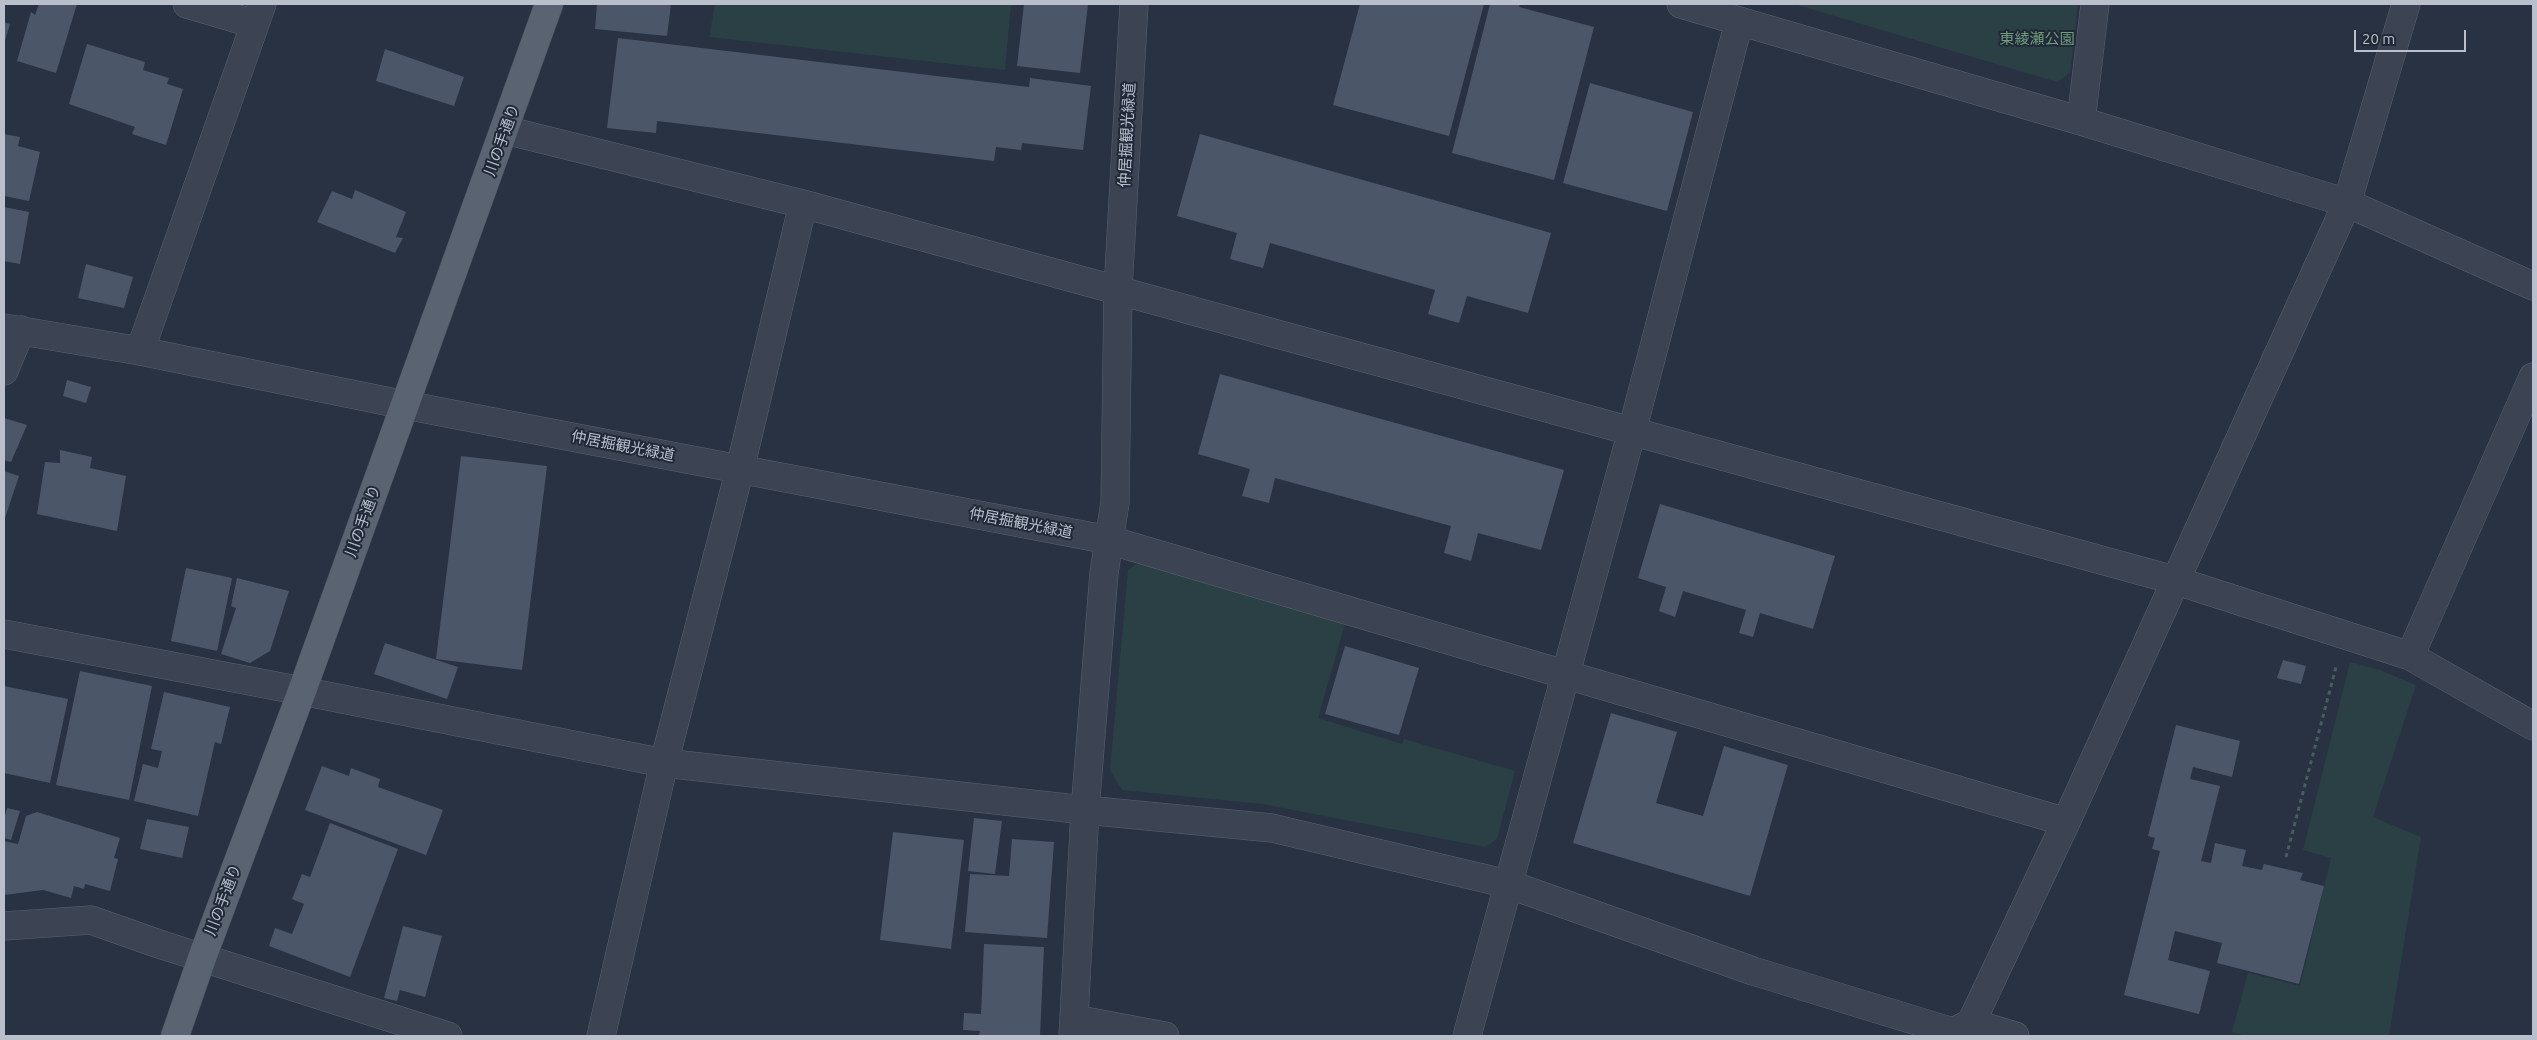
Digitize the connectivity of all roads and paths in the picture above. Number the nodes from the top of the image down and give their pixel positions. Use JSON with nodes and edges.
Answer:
{"nodes":[{"id":1,"x":187,"y":4,"type":"edge"},
{"id":2,"x":549,"y":4,"type":"edge"},
{"id":3,"x":1134,"y":4,"type":"edge"},
{"id":4,"x":1681,"y":4,"type":"edge"},
{"id":5,"x":2095,"y":4,"type":"edge"},
{"id":6,"x":2406,"y":4,"type":"edge"},
{"id":7,"x":259,"y":14,"type":"edge"},
{"id":8,"x":1739,"y":22,"type":"junction"},
{"id":9,"x":2081,"y":121,"type":"junction"},
{"id":10,"x":506,"y":130,"type":"junction"},
{"id":11,"x":2346,"y":203,"type":"junction"},
{"id":12,"x":803,"y":204,"type":"junction"},
{"id":13,"x":2533,"y":286,"type":"edge"},
{"id":14,"x":1118,"y":290,"type":"junction"},
{"id":15,"x":12,"y":329,"type":"edge"},
{"id":16,"x":140,"y":352,"type":"junction"},
{"id":17,"x":4,"y":371,"type":"edge"},
{"id":18,"x":2533,"y":376,"type":"edge"},
{"id":19,"x":405,"y":405,"type":"junction"},
{"id":20,"x":1632,"y":431,"type":"junction"},
{"id":21,"x":740,"y":469,"type":"junction"},
{"id":22,"x":1110,"y":540,"type":"junction"},
{"id":23,"x":2174,"y":580,"type":"junction"},
{"id":24,"x":4,"y":634,"type":"edge"},
{"id":25,"x":2410,"y":656,"type":"junction"},
{"id":26,"x":2338,"y":659,"type":"dead end"},
{"id":27,"x":1564,"y":673,"type":"junction"},
{"id":28,"x":302,"y":691,"type":"junction"},
{"id":29,"x":2533,"y":726,"type":"edge"},
{"id":30,"x":664,"y":764,"type":"junction"},
{"id":31,"x":1084,"y":810,"type":"junction"},
{"id":32,"x":2066,"y":822,"type":"junction"},
{"id":33,"x":2286,"y":857,"type":"dead end"},
{"id":34,"x":1508,"y":884,"type":"junction"},
{"id":35,"x":4,"y":926,"type":"edge"},
{"id":36,"x":202,"y":958,"type":"junction"},
{"id":37,"x":1074,"y":1027,"type":"edge"},
{"id":38,"x":1958,"y":1030,"type":"edge"},
{"id":39,"x":175,"y":1036,"type":"edge"},
{"id":40,"x":448,"y":1036,"type":"edge"},
{"id":41,"x":601,"y":1036,"type":"edge"},
{"id":42,"x":1165,"y":1036,"type":"edge"},
{"id":43,"x":1467,"y":1036,"type":"edge"},
{"id":44,"x":2015,"y":1036,"type":"edge"}],
"edges":[{"from":1,"to":7,"type":"street"},
{"from":2,"to":10,"type":"main road","name":"川の手通り"},
{"from":3,"to":14,"type":"street","name":"仲居掘観光緑道"},
{"from":4,"to":8,"type":"street"},
{"from":5,"to":9,"type":"street"},
{"from":6,"to":11,"type":"street"},
{"from":7,"to":16,"type":"street"},
{"from":8,"to":9,"type":"street"},
{"from":8,"to":20,"type":"street"},
{"from":9,"to":11,"type":"street"},
{"from":10,"to":12,"type":"street"},
{"from":10,"to":19,"type":"main road","name":"川の手通り"},
{"from":11,"to":13,"type":"street"},
{"from":11,"to":23,"type":"street"},
{"from":12,"to":14,"type":"street"},
{"from":12,"to":21,"type":"street"},
{"from":14,"to":20,"type":"street"},
{"from":14,"to":22,"type":"street","name":"仲居掘観光緑道"},
{"from":15,"to":16,"type":"street","name":"仲居掘観光緑道"},
{"from":15,"to":17,"type":"street"},
{"from":16,"to":19,"type":"street","name":"仲居掘観光緑道"},
{"from":18,"to":25,"type":"street"},
{"from":19,"to":21,"type":"street","name":"仲居掘観光緑道"},
{"from":19,"to":28,"type":"main road","name":"川の手通り"},
{"from":20,"to":23,"type":"street"},
{"from":20,"to":27,"type":"street"},
{"from":21,"to":22,"type":"street","name":"仲居掘観光緑道"},
{"from":21,"to":30,"type":"street"},
{"from":22,"to":27,"type":"street"},
{"from":22,"to":31,"type":"street"},
{"from":23,"to":25,"type":"street"},
{"from":23,"to":32,"type":"street"},
{"from":24,"to":28,"type":"street"},
{"from":25,"to":29,"type":"street"},
{"from":26,"to":33,"type":"path"},
{"from":27,"to":32,"type":"street"},
{"from":27,"to":34,"type":"street"},
{"from":28,"to":30,"type":"street"},
{"from":28,"to":36,"type":"main road","name":"川の手通り"},
{"from":30,"to":31,"type":"street"},
{"from":30,"to":41,"type":"street"},
{"from":31,"to":34,"type":"street"},
{"from":31,"to":37,"type":"street"},
{"from":32,"to":38,"type":"street"},
{"from":34,"to":38,"type":"street"},
{"from":34,"to":43,"type":"street"},
{"from":35,"to":36,"type":"street"},
{"from":36,"to":39,"type":"main road","name":"川の手通り"},
{"from":36,"to":40,"type":"street"},
{"from":37,"to":42,"type":"street"},
{"from":38,"to":44,"type":"street"}]}
